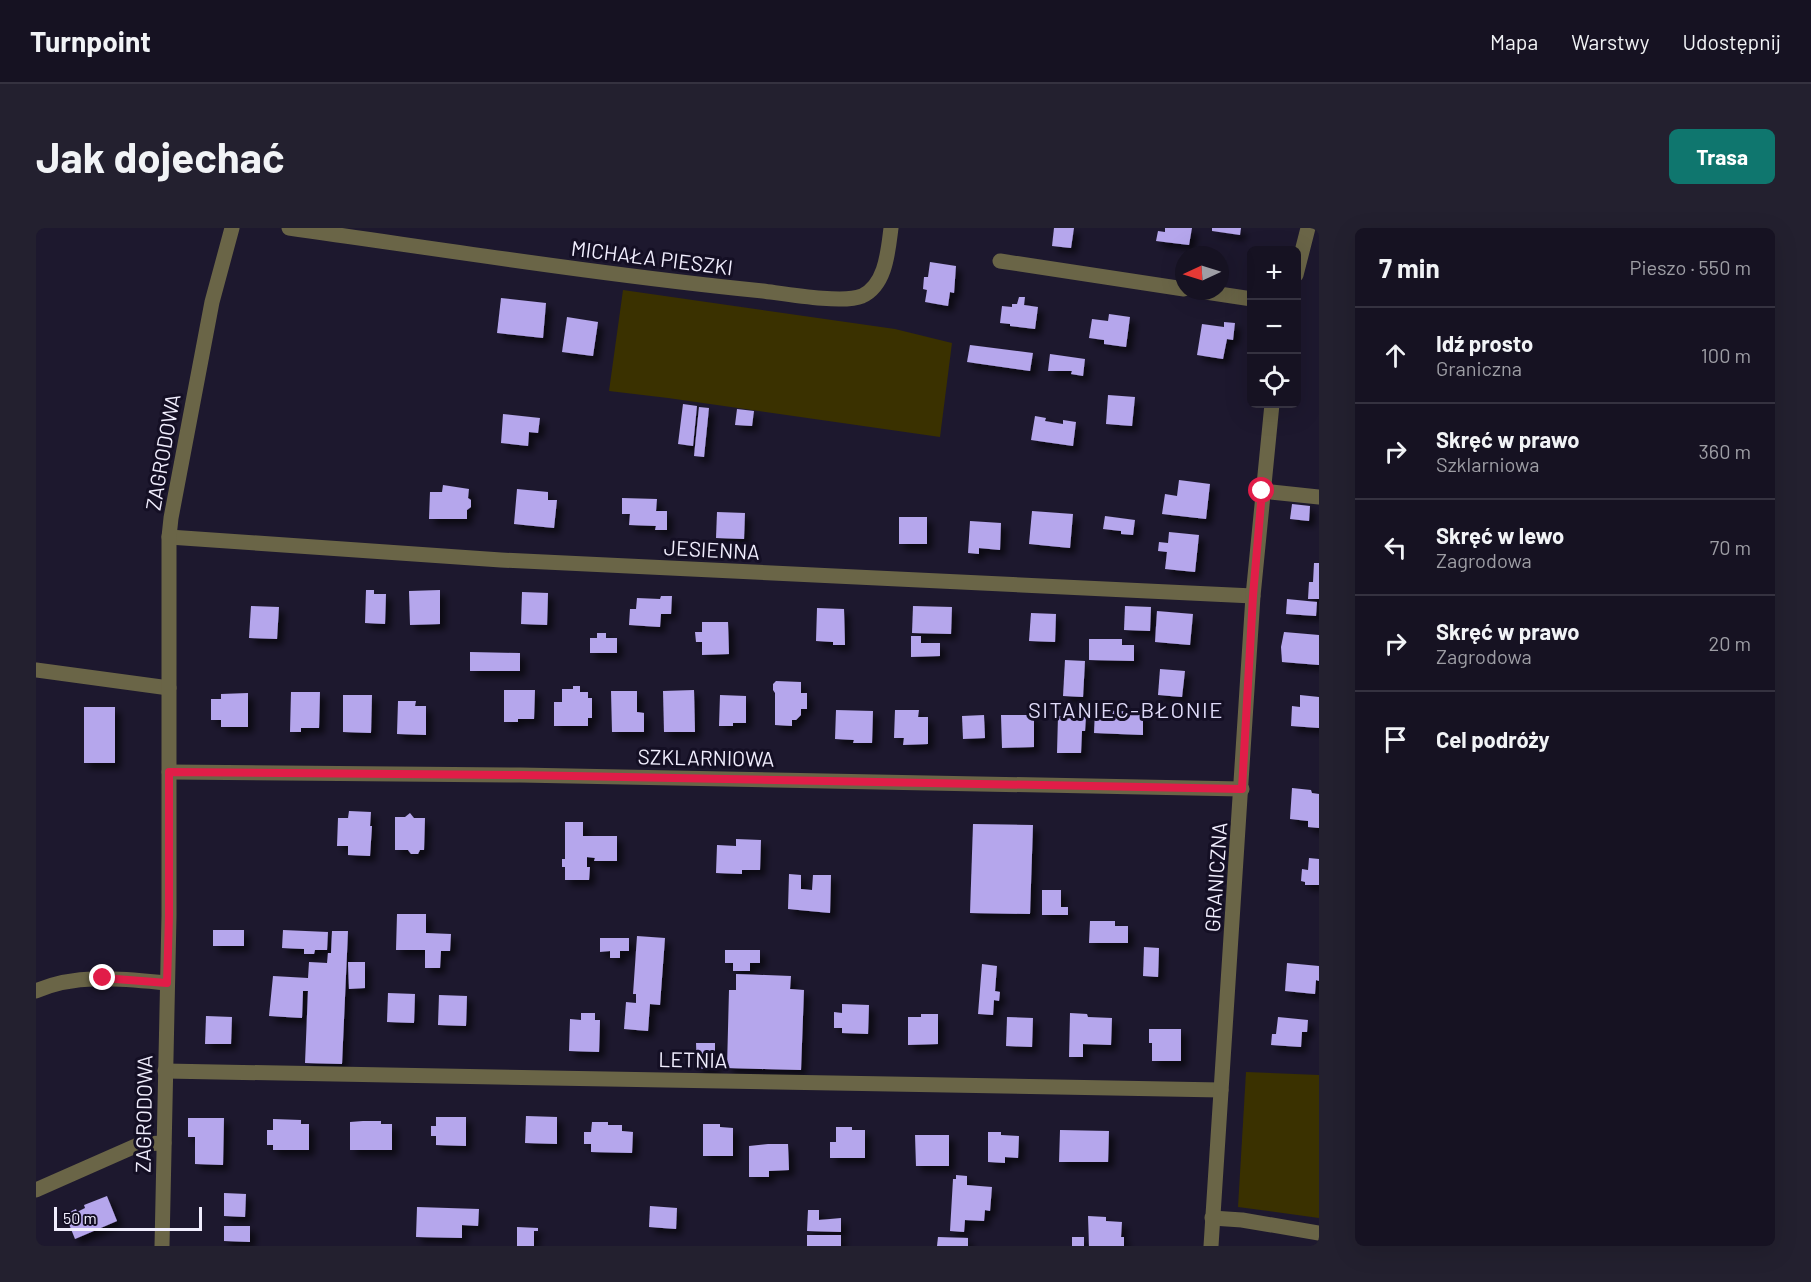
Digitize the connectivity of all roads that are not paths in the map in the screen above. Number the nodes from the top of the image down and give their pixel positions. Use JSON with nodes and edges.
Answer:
{"nodes":[{"id":1,"x":232,"y":228,"type":"edge"},
{"id":2,"x":289,"y":228,"type":"edge"},
{"id":3,"x":891,"y":228,"type":"edge"},
{"id":4,"x":1308,"y":228,"type":"edge"},
{"id":5,"x":1301,"y":255,"type":"edge"},
{"id":6,"x":1000,"y":261,"type":"dead end"},
{"id":7,"x":1175,"y":288,"type":"edge"},
{"id":8,"x":1229,"y":296,"type":"edge"},
{"id":9,"x":1247,"y":298,"type":"edge"},
{"id":10,"x":1272,"y":408,"type":"edge"},
{"id":11,"x":1262,"y":491,"type":"junction"},
{"id":12,"x":1319,"y":497,"type":"edge"},
{"id":13,"x":169,"y":537,"type":"junction"},
{"id":14,"x":1253,"y":596,"type":"junction"},
{"id":15,"x":36,"y":670,"type":"edge"},
{"id":16,"x":169,"y":688,"type":"junction"},
{"id":17,"x":169,"y":772,"type":"junction"},
{"id":18,"x":1242,"y":789,"type":"junction"},
{"id":19,"x":167,"y":983,"type":"junction"},
{"id":20,"x":36,"y":991,"type":"edge"},
{"id":21,"x":165,"y":1071,"type":"junction"},
{"id":22,"x":1221,"y":1090,"type":"junction"},
{"id":23,"x":164,"y":1143,"type":"junction"},
{"id":24,"x":36,"y":1190,"type":"edge"},
{"id":25,"x":1212,"y":1218,"type":"junction"},
{"id":26,"x":1319,"y":1233,"type":"edge"},
{"id":27,"x":162,"y":1246,"type":"edge"},
{"id":28,"x":1211,"y":1246,"type":"edge"}],
"edges":[{"from":1,"to":13,"type":"street","name":"ZAGRODOWA"},
{"from":2,"to":3,"type":"street","name":"MICHAŁA PIESZKI"},
{"from":4,"to":5,"type":"street"},
{"from":6,"to":7,"type":"street"},
{"from":8,"to":9,"type":"street"},
{"from":10,"to":11,"type":"street","name":"GRANICZNA"},
{"from":11,"to":12,"type":"street"},
{"from":11,"to":14,"type":"street","name":"GRANICZNA"},
{"from":13,"to":14,"type":"street","name":"JESIENNA"},
{"from":13,"to":16,"type":"street","name":"ZAGRODOWA"},
{"from":14,"to":18,"type":"street","name":"GRANICZNA"},
{"from":15,"to":16,"type":"street"},
{"from":16,"to":17,"type":"street","name":"ZAGRODOWA"},
{"from":17,"to":18,"type":"street","name":"SZKLARNIOWA"},
{"from":17,"to":19,"type":"street","name":"ZAGRODOWA"},
{"from":18,"to":22,"type":"street","name":"GRANICZNA"},
{"from":19,"to":20,"type":"street"},
{"from":19,"to":21,"type":"street","name":"ZAGRODOWA"},
{"from":21,"to":22,"type":"street","name":"LETNIA"},
{"from":21,"to":23,"type":"street","name":"ZAGRODOWA"},
{"from":22,"to":25,"type":"street","name":"GRANICZNA"},
{"from":23,"to":24,"type":"street"},
{"from":23,"to":27,"type":"street","name":"ZAGRODOWA"},
{"from":25,"to":26,"type":"street"},
{"from":25,"to":28,"type":"street","name":"GRANICZNA"}]}
